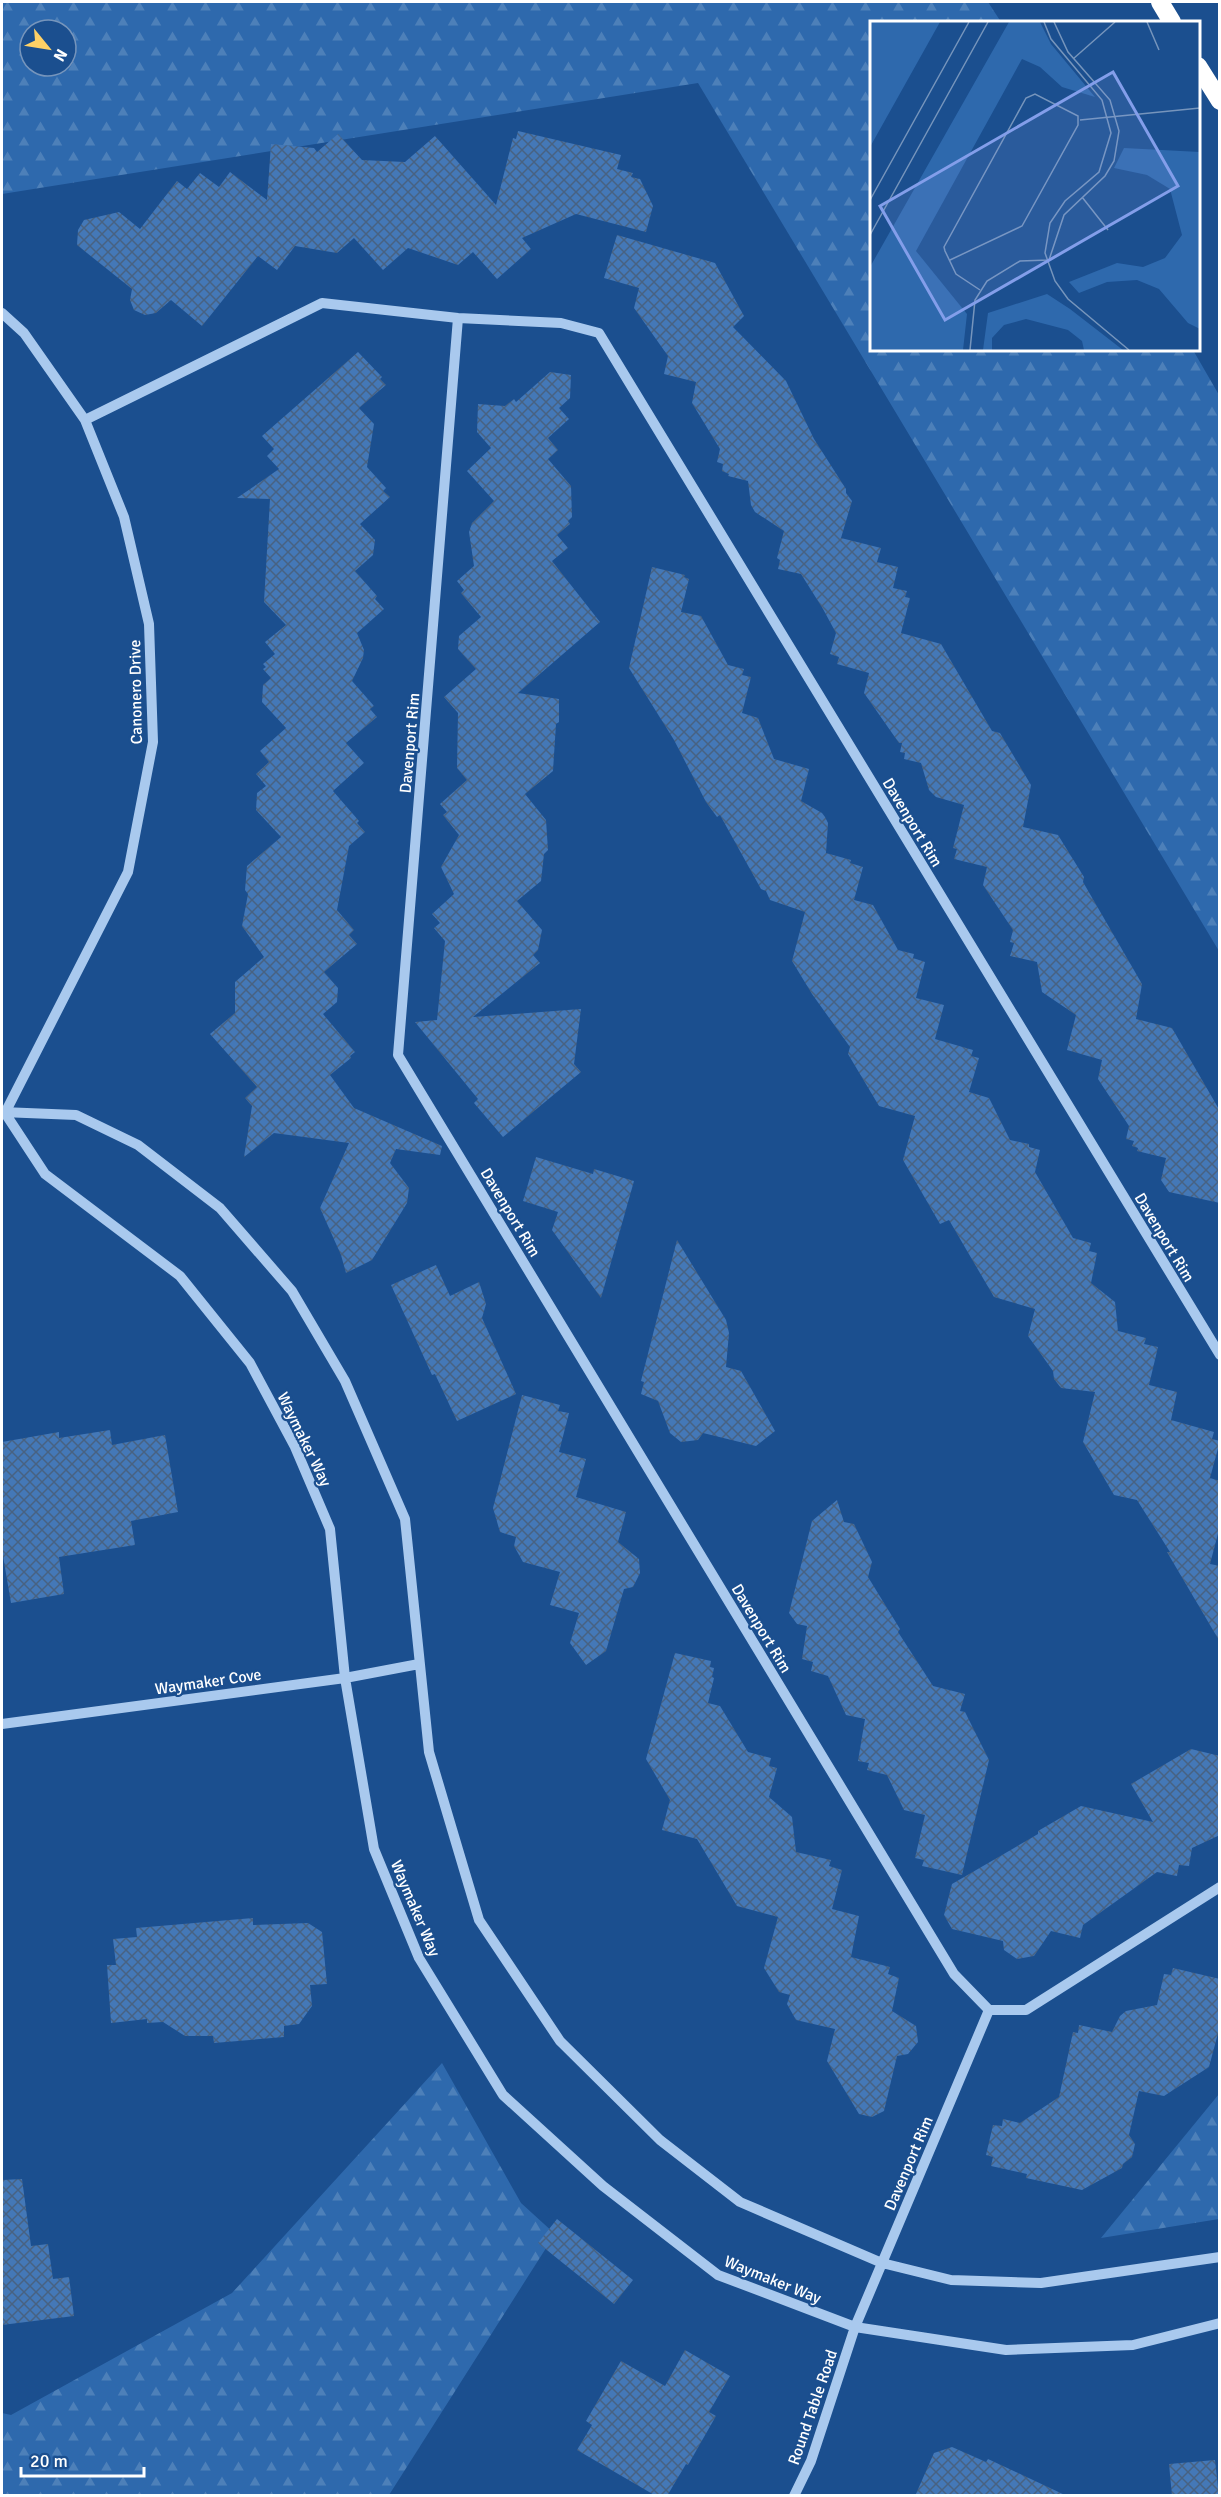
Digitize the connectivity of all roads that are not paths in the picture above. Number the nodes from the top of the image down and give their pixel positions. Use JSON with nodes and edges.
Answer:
{"nodes":[{"id":1,"x":1160,"y":2,"type":"edge"},
{"id":2,"x":1171,"y":21,"type":"edge"},
{"id":3,"x":1200,"y":69,"type":"edge"},
{"id":4,"x":1220,"y":101,"type":"edge"},
{"id":5,"x":2,"y":314,"type":"edge"},
{"id":6,"x":458,"y":318,"type":"junction"},
{"id":7,"x":85,"y":420,"type":"junction"},
{"id":8,"x":3,"y":1113,"type":"edge"},
{"id":9,"x":1220,"y":1355,"type":"edge"},
{"id":10,"x":419,"y":1664,"type":"junction"},
{"id":11,"x":345,"y":1678,"type":"junction"},
{"id":12,"x":2,"y":1724,"type":"edge"},
{"id":13,"x":1220,"y":1887,"type":"edge"},
{"id":14,"x":989,"y":2010,"type":"junction"},
{"id":15,"x":1220,"y":2257,"type":"edge"},
{"id":16,"x":882,"y":2263,"type":"junction"},
{"id":17,"x":1220,"y":2324,"type":"edge"},
{"id":18,"x":855,"y":2327,"type":"junction"},
{"id":19,"x":794,"y":2496,"type":"edge"}],
"edges":[{"from":1,"to":2,"type":"highway"},
{"from":3,"to":4,"type":"highway"},
{"from":5,"to":7,"type":"street","name":"Canonero Drive"},
{"from":6,"to":7,"type":"street","name":"Davenport Rim"},
{"from":6,"to":9,"type":"street","name":"Davenport Rim"},
{"from":6,"to":14,"type":"street","name":"Davenport Rim"},
{"from":7,"to":8,"type":"street","name":"Canonero Drive"},
{"from":8,"to":10,"type":"street"},
{"from":8,"to":11,"type":"street","name":"Waymaker Way"},
{"from":10,"to":11,"type":"street","name":"Waymaker Cove"},
{"from":10,"to":16,"type":"street"},
{"from":11,"to":12,"type":"street","name":"Waymaker Cove"},
{"from":11,"to":18,"type":"street","name":"Waymaker Way"},
{"from":13,"to":14,"type":"street"},
{"from":14,"to":16,"type":"street","name":"Davenport Rim"},
{"from":15,"to":16,"type":"street"},
{"from":16,"to":18,"type":"street","name":"Davenport Rim"},
{"from":17,"to":18,"type":"street","name":"Waymaker Way"},
{"from":18,"to":19,"type":"street","name":"Round Table Road"}]}
